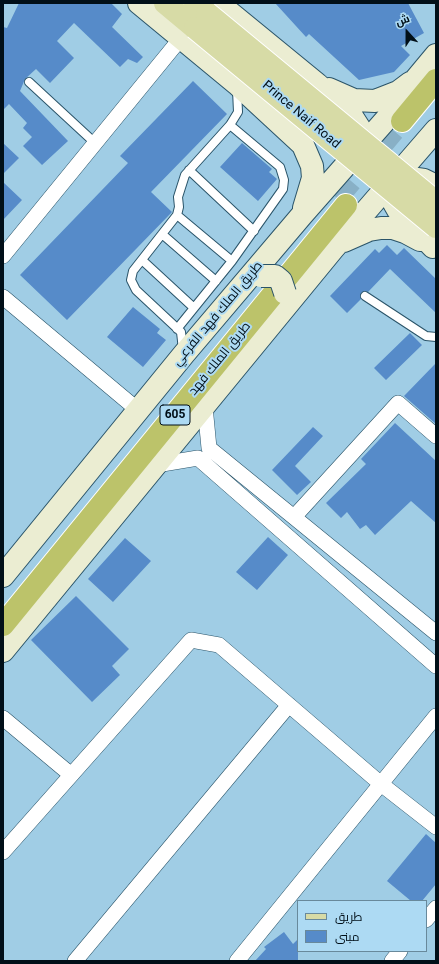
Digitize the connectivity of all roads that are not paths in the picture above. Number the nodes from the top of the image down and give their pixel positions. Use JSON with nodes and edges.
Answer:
{"nodes":[{"id":1,"x":139,"y":3,"type":"edge"},
{"id":2,"x":165,"y":3,"type":"edge"},
{"id":3,"x":199,"y":17,"type":"edge"},
{"id":4,"x":254,"y":33,"type":"junction"},
{"id":5,"x":436,"y":55,"type":"edge"},
{"id":6,"x":230,"y":78,"type":"junction"},
{"id":7,"x":426,"y":80,"type":"edge"},
{"id":8,"x":29,"y":82,"type":"dead end"},
{"id":9,"x":317,"y":84,"type":"junction"},
{"id":10,"x":436,"y":103,"type":"edge"},
{"id":11,"x":276,"y":119,"type":"junction"},
{"id":12,"x":230,"y":125,"type":"junction"},
{"id":13,"x":436,"y":130,"type":"edge"},
{"id":14,"x":404,"y":131,"type":"junction"},
{"id":15,"x":95,"y":143,"type":"junction"},
{"id":16,"x":376,"y":165,"type":"junction"},
{"id":17,"x":189,"y":170,"type":"junction"},
{"id":18,"x":436,"y":186,"type":"edge"},
{"id":19,"x":337,"y":195,"type":"junction"},
{"id":20,"x":436,"y":202,"type":"edge"},
{"id":21,"x":177,"y":215,"type":"junction"},
{"id":22,"x":302,"y":215,"type":"junction"},
{"id":23,"x":254,"y":231,"type":"junction"},
{"id":24,"x":162,"y":234,"type":"junction"},
{"id":25,"x":435,"y":241,"type":"edge"},
{"id":26,"x":333,"y":249,"type":"junction"},
{"id":27,"x":3,"y":256,"type":"edge"},
{"id":28,"x":142,"y":260,"type":"junction"},
{"id":29,"x":232,"y":261,"type":"junction"},
{"id":30,"x":253,"y":279,"type":"junction"},
{"id":31,"x":216,"y":281,"type":"junction"},
{"id":32,"x":365,"y":296,"type":"dead end"},
{"id":33,"x":3,"y":297,"type":"edge"},
{"id":34,"x":284,"y":302,"type":"junction"},
{"id":35,"x":194,"y":308,"type":"junction"},
{"id":36,"x":177,"y":329,"type":"junction"},
{"id":37,"x":436,"y":337,"type":"edge"},
{"id":38,"x":184,"y":354,"type":"junction"},
{"id":39,"x":205,"y":406,"type":"junction"},
{"id":40,"x":139,"y":411,"type":"junction"},
{"id":41,"x":436,"y":436,"type":"edge"},
{"id":42,"x":156,"y":465,"type":"junction"},
{"id":43,"x":294,"y":517,"type":"junction"},
{"id":44,"x":3,"y":576,"type":"edge"},
{"id":45,"x":3,"y":602,"type":"edge"},
{"id":46,"x":3,"y":625,"type":"edge"},
{"id":47,"x":436,"y":632,"type":"edge"},
{"id":48,"x":3,"y":651,"type":"edge"},
{"id":49,"x":436,"y":666,"type":"edge"},
{"id":50,"x":289,"y":706,"type":"junction"},
{"id":51,"x":436,"y":716,"type":"edge"},
{"id":52,"x":3,"y":718,"type":"edge"},
{"id":53,"x":70,"y":774,"type":"junction"},
{"id":54,"x":381,"y":784,"type":"junction"},
{"id":55,"x":436,"y":827,"type":"edge"},
{"id":56,"x":3,"y":852,"type":"edge"},
{"id":57,"x":436,"y":908,"type":"edge"},
{"id":58,"x":427,"y":919,"type":"edge"},
{"id":59,"x":399,"y":952,"type":"edge"},
{"id":60,"x":75,"y":961,"type":"edge"},
{"id":61,"x":236,"y":961,"type":"edge"},
{"id":62,"x":392,"y":961,"type":"edge"}],
"edges":[{"from":1,"to":3,"type":"main road","name":"Prince Naif Road"},
{"from":2,"to":3,"type":"main road","name":"Prince Naif Road"},
{"from":3,"to":4,"type":"main road","name":"Prince Naif Road"},
{"from":3,"to":6,"type":"main road","name":"Prince Naif Road"},
{"from":3,"to":15,"type":"street"},
{"from":3,"to":20,"type":"main road","name":"Prince Naif Road","bridge":true},
{"from":3,"to":25,"type":"main road","name":"Prince Naif Road","bridge":true},
{"from":4,"to":6,"type":"main road"},
{"from":4,"to":9,"type":"main road","name":"Prince Naif Road"},
{"from":5,"to":7,"type":"main road"},
{"from":6,"to":11,"type":"main road","name":"Prince Naif Road"},
{"from":6,"to":12,"type":"lane"},
{"from":7,"to":9,"type":"main road"},
{"from":7,"to":14,"type":"highway"},
{"from":8,"to":15,"type":"lane"},
{"from":9,"to":16,"type":"main road"},
{"from":10,"to":14,"type":"highway"},
{"from":11,"to":16,"type":"main road"},
{"from":11,"to":22,"type":"main road"},
{"from":12,"to":17,"type":"lane"},
{"from":12,"to":23,"type":"lane"},
{"from":13,"to":14,"type":"main road"},
{"from":14,"to":16,"type":"main road"},
{"from":14,"to":16,"type":"main road"},
{"from":15,"to":27,"type":"street"},
{"from":16,"to":18,"type":"main road"},
{"from":16,"to":19,"type":"main road"},
{"from":16,"to":25,"type":"main road"},
{"from":16,"to":26,"type":"main road"},
{"from":17,"to":21,"type":"lane"},
{"from":17,"to":23,"type":"lane"},
{"from":19,"to":22,"type":"main road","name":"طريق الملك فهد الفرعي"},
{"from":19,"to":45,"type":"highway","name":"طريق الملك فهد","number":"605"},
{"from":19,"to":46,"type":"highway","name":"طريق الملك فهد","number":"605"},
{"from":21,"to":24,"type":"lane"},
{"from":21,"to":29,"type":"lane"},
{"from":22,"to":30,"type":"main road","name":"طريق الملك فهد الفرعي"},
{"from":23,"to":29,"type":"lane"},
{"from":24,"to":28,"type":"lane"},
{"from":24,"to":31,"type":"lane"},
{"from":25,"to":26,"type":"main road"},
{"from":26,"to":34,"type":"main road"},
{"from":28,"to":35,"type":"lane"},
{"from":28,"to":36,"type":"lane"},
{"from":29,"to":31,"type":"lane"},
{"from":30,"to":34,"type":"main road","bridge":true},
{"from":30,"to":38,"type":"main road","name":"طريق الملك فهد الفرعي"},
{"from":31,"to":35,"type":"lane"},
{"from":32,"to":37,"type":"lane"},
{"from":33,"to":40,"type":"street"},
{"from":34,"to":39,"type":"main road"},
{"from":35,"to":36,"type":"lane"},
{"from":36,"to":38,"type":"lane"},
{"from":38,"to":40,"type":"main road","name":"طريق الملك فهد الفرعي"},
{"from":39,"to":42,"type":"main road"},
{"from":39,"to":43,"type":"street"},
{"from":40,"to":44,"type":"main road","name":"طريق الملك فهد الفرعي"},
{"from":41,"to":43,"type":"street"},
{"from":42,"to":48,"type":"main road"},
{"from":42,"to":49,"type":"street"},
{"from":43,"to":47,"type":"street"},
{"from":50,"to":53,"type":"street"},
{"from":50,"to":54,"type":"street"},
{"from":50,"to":60,"type":"street"},
{"from":51,"to":54,"type":"street"},
{"from":52,"to":53,"type":"street"},
{"from":53,"to":56,"type":"street"},
{"from":54,"to":55,"type":"street"},
{"from":54,"to":61,"type":"street"},
{"from":57,"to":58,"type":"street"},
{"from":59,"to":62,"type":"street"}]}
